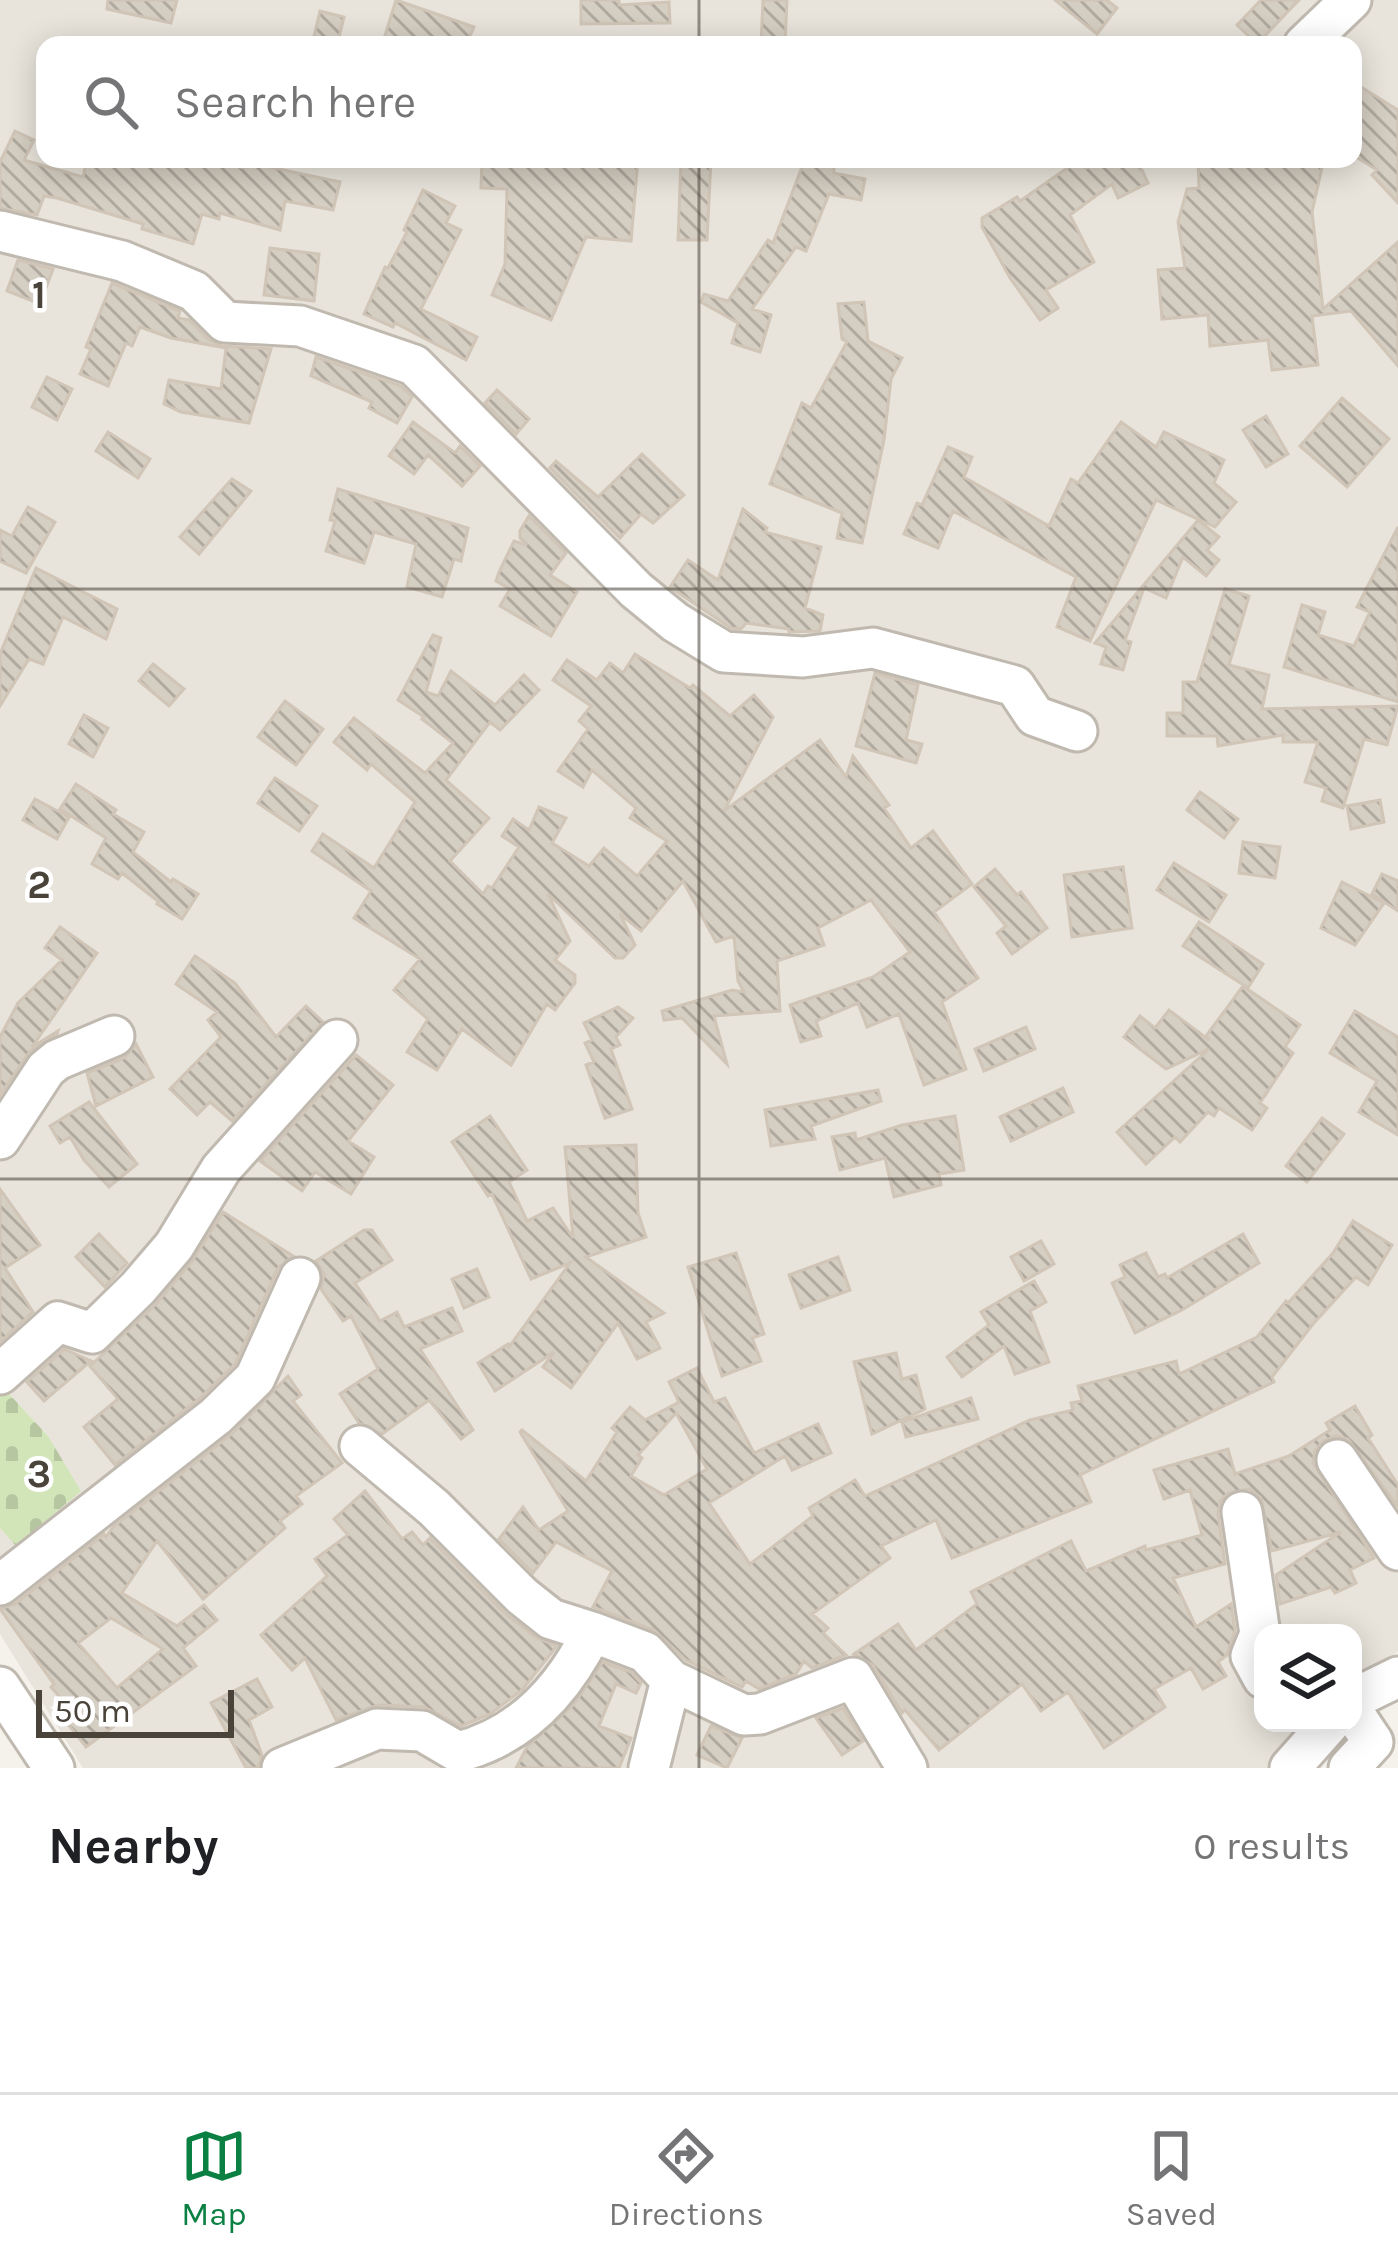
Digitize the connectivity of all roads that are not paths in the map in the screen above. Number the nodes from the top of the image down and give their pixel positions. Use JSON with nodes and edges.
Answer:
{"nodes":[{"id":1,"x":1351,"y":0,"type":"edge"},
{"id":2,"x":1313,"y":36,"type":"edge"},
{"id":3,"x":0,"y":231,"type":"edge"},
{"id":4,"x":1077,"y":731,"type":"dead end"},
{"id":5,"x":114,"y":1036,"type":"dead end"},
{"id":6,"x":337,"y":1040,"type":"dead end"},
{"id":7,"x":0,"y":1139,"type":"edge"},
{"id":8,"x":300,"y":1278,"type":"dead end"},
{"id":9,"x":0,"y":1374,"type":"edge"},
{"id":10,"x":360,"y":1446,"type":"dead end"},
{"id":11,"x":1337,"y":1460,"type":"dead end"},
{"id":12,"x":1242,"y":1512,"type":"dead end"},
{"id":13,"x":1398,"y":1550,"type":"edge"},
{"id":14,"x":0,"y":1585,"type":"edge"},
{"id":15,"x":1259,"y":1624,"type":"edge"},
{"id":16,"x":592,"y":1632,"type":"junction"},
{"id":17,"x":1398,"y":1677,"type":"edge"},
{"id":18,"x":671,"y":1680,"type":"junction"},
{"id":19,"x":0,"y":1687,"type":"edge"},
{"id":20,"x":1362,"y":1695,"type":"edge"},
{"id":21,"x":1362,"y":1726,"type":"edge"},
{"id":22,"x":54,"y":1768,"type":"edge"},
{"id":23,"x":283,"y":1768,"type":"edge"},
{"id":24,"x":649,"y":1768,"type":"edge"},
{"id":25,"x":907,"y":1768,"type":"edge"},
{"id":26,"x":1349,"y":1768,"type":"edge"}],
"edges":[{"from":1,"to":2,"type":"street"},
{"from":3,"to":4,"type":"street"},
{"from":5,"to":7,"type":"street"},
{"from":6,"to":9,"type":"street"},
{"from":8,"to":14,"type":"street"},
{"from":10,"to":16,"type":"street"},
{"from":11,"to":13,"type":"street"},
{"from":12,"to":15,"type":"street"},
{"from":16,"to":18,"type":"street"},
{"from":16,"to":23,"type":"street"},
{"from":17,"to":20,"type":"street"},
{"from":18,"to":24,"type":"street"},
{"from":18,"to":25,"type":"street"},
{"from":19,"to":22,"type":"street"},
{"from":21,"to":26,"type":"street"}]}
